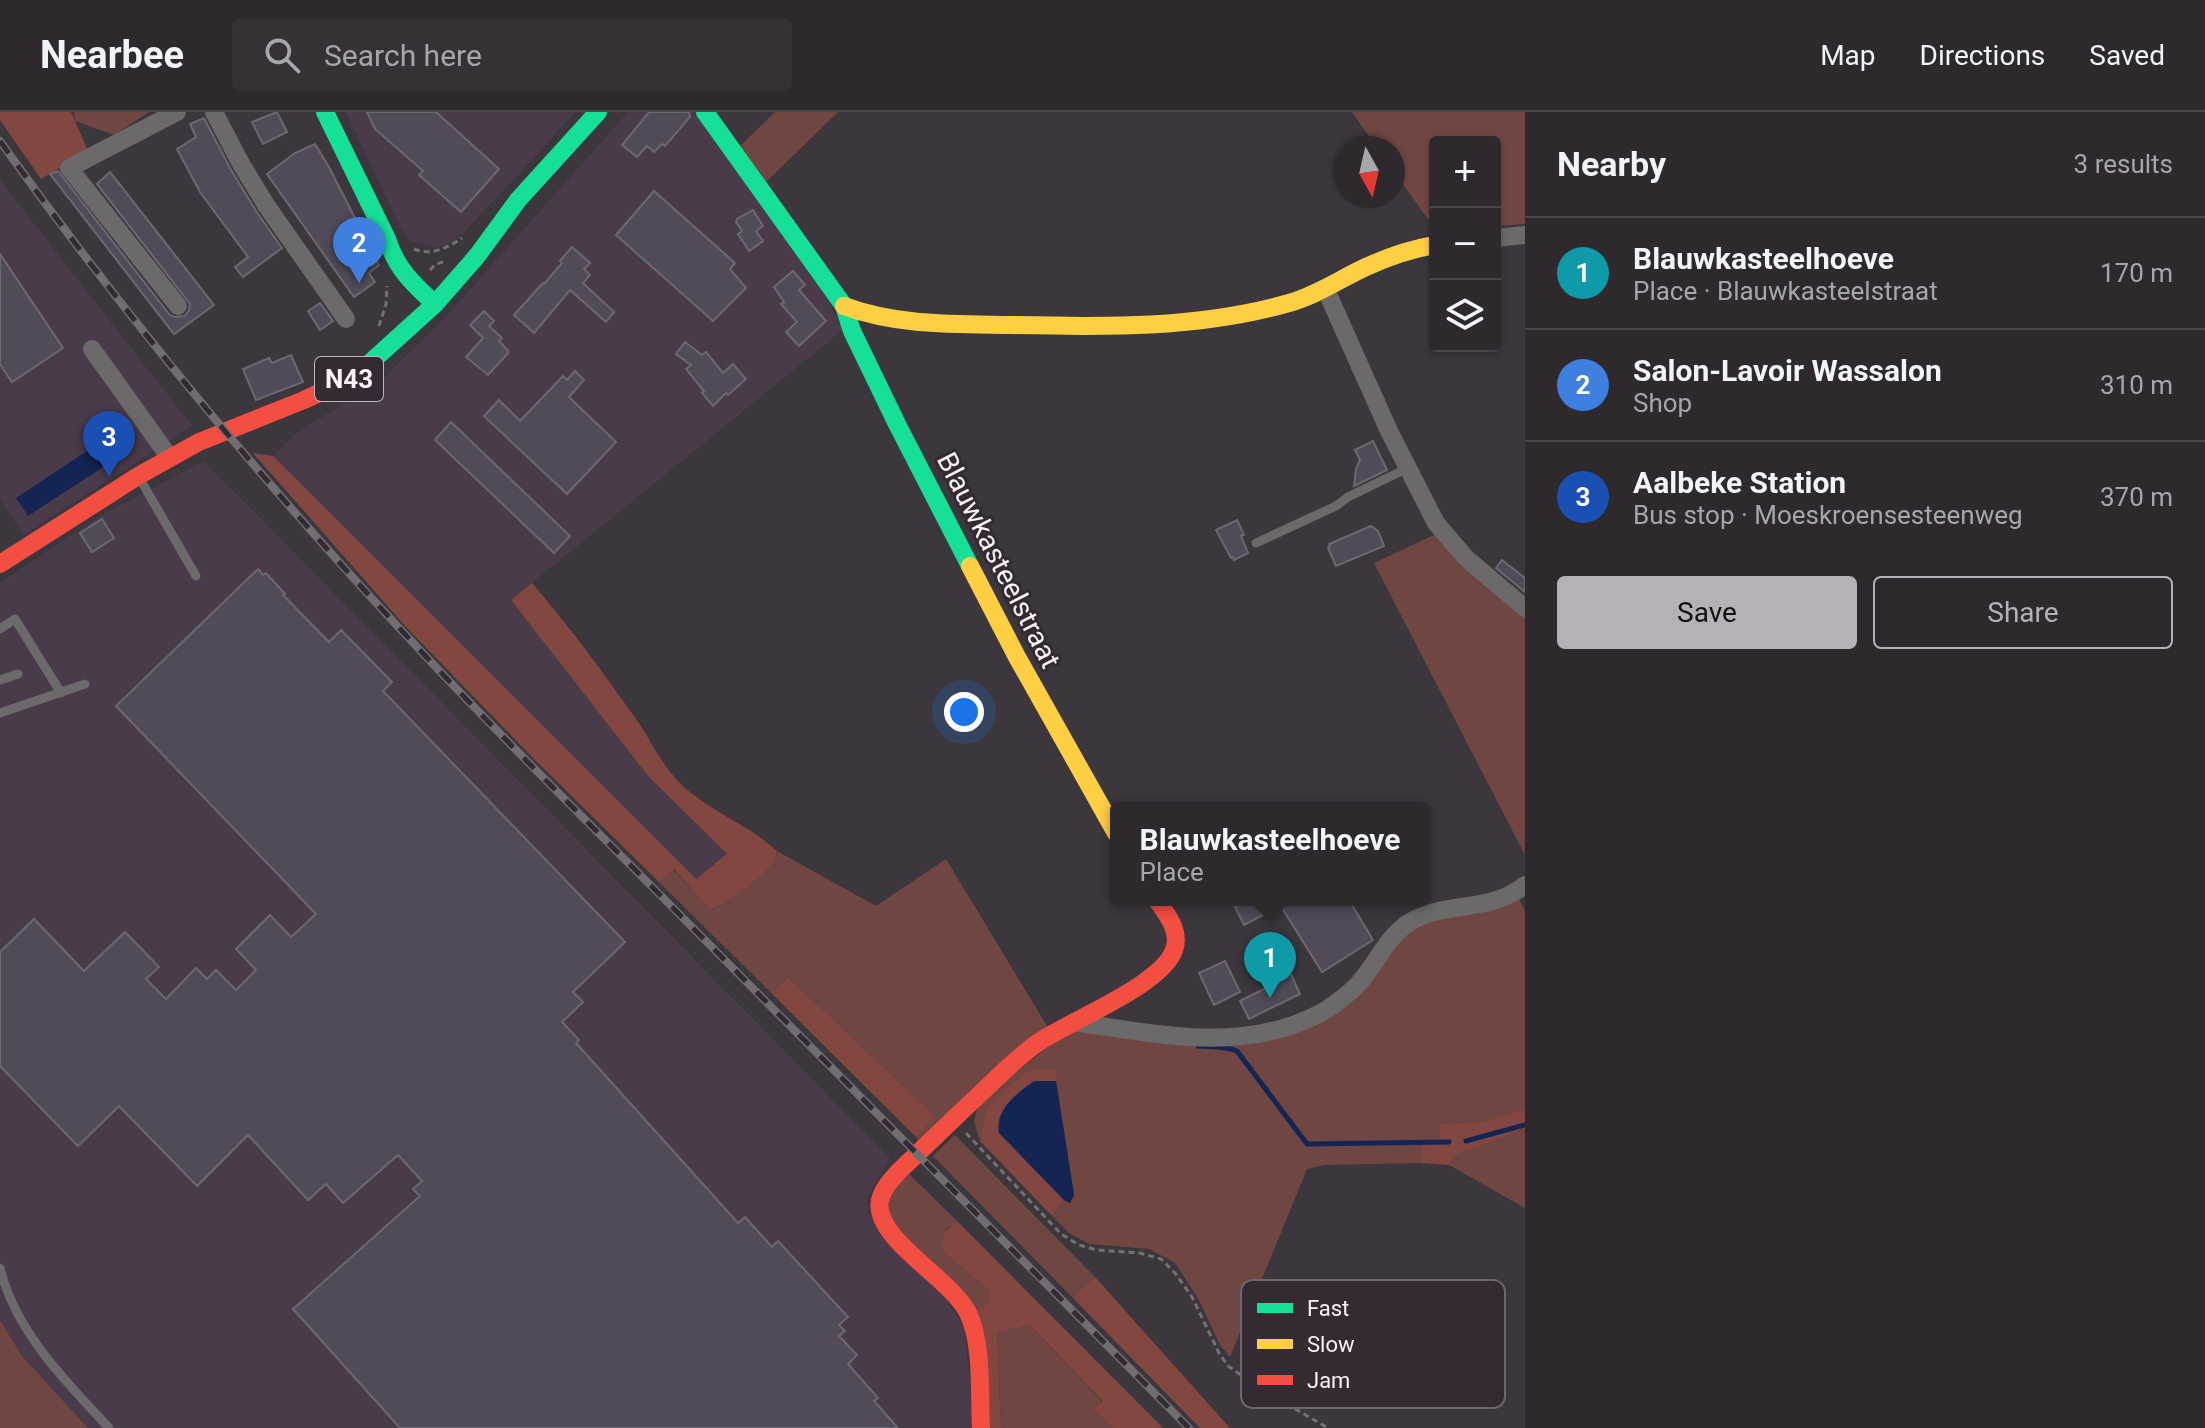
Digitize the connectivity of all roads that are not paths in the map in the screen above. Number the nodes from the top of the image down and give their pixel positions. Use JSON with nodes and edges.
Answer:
{"nodes":[{"id":1,"x":177,"y":112,"type":"edge"},
{"id":2,"x":214,"y":112,"type":"edge"},
{"id":3,"x":325,"y":112,"type":"edge"},
{"id":4,"x":598,"y":112,"type":"edge"},
{"id":5,"x":705,"y":112,"type":"edge"},
{"id":6,"x":1525,"y":235,"type":"edge"},
{"id":7,"x":1501,"y":237,"type":"edge"},
{"id":8,"x":387,"y":239,"type":"junction"},
{"id":9,"x":1429,"y":247,"type":"edge"},
{"id":10,"x":437,"y":281,"type":"junction"},
{"id":11,"x":1326,"y":290,"type":"junction"},
{"id":12,"x":435,"y":304,"type":"junction"},
{"id":13,"x":178,"y":306,"type":"dead end"},
{"id":14,"x":844,"y":306,"type":"junction"},
{"id":15,"x":346,"y":319,"type":"dead end"},
{"id":16,"x":92,"y":349,"type":"dead end"},
{"id":17,"x":170,"y":458,"type":"junction"},
{"id":18,"x":1408,"y":468,"type":"junction"},
{"id":19,"x":138,"y":476,"type":"junction"},
{"id":20,"x":1256,"y":543,"type":"dead end"},
{"id":21,"x":0,"y":564,"type":"edge"},
{"id":22,"x":196,"y":576,"type":"dead end"},
{"id":23,"x":1525,"y":608,"type":"edge"},
{"id":24,"x":0,"y":629,"type":"edge"},
{"id":25,"x":18,"y":674,"type":"dead end"},
{"id":26,"x":0,"y":680,"type":"edge"},
{"id":27,"x":85,"y":684,"type":"dead end"},
{"id":28,"x":61,"y":693,"type":"junction"},
{"id":29,"x":0,"y":713,"type":"edge"},
{"id":30,"x":1110,"y":822,"type":"edge"},
{"id":31,"x":1525,"y":885,"type":"edge"},
{"id":32,"x":1161,"y":906,"type":"edge"},
{"id":33,"x":1074,"y":1022,"type":"junction"},
{"id":34,"x":0,"y":1268,"type":"edge"},
{"id":35,"x":109,"y":1428,"type":"edge"},
{"id":36,"x":981,"y":1428,"type":"edge"}],
"edges":[{"from":1,"to":13,"type":"street"},
{"from":2,"to":15,"type":"street"},
{"from":3,"to":8,"type":"street"},
{"from":4,"to":10,"type":"street","number":"N43"},
{"from":5,"to":14,"type":"street","name":"Blauwkasteelstraat"},
{"from":6,"to":7,"type":"street"},
{"from":8,"to":10,"type":"street"},
{"from":8,"to":12,"type":"street"},
{"from":9,"to":11,"type":"street"},
{"from":10,"to":12,"type":"street","number":"N43"},
{"from":11,"to":14,"type":"street"},
{"from":11,"to":18,"type":"street"},
{"from":12,"to":17,"type":"street","number":"N43"},
{"from":14,"to":30,"type":"street","name":"Blauwkasteelstraat"},
{"from":16,"to":17,"type":"street"},
{"from":17,"to":19,"type":"street","number":"N43"},
{"from":18,"to":20,"type":"lane"},
{"from":18,"to":23,"type":"street"},
{"from":19,"to":21,"type":"street","number":"N43"},
{"from":19,"to":22,"type":"lane"},
{"from":24,"to":28,"type":"lane"},
{"from":25,"to":26,"type":"lane"},
{"from":27,"to":28,"type":"lane"},
{"from":28,"to":29,"type":"lane"},
{"from":31,"to":33,"type":"street"},
{"from":32,"to":33,"type":"street"},
{"from":33,"to":36,"type":"street"},
{"from":34,"to":35,"type":"lane"}]}
